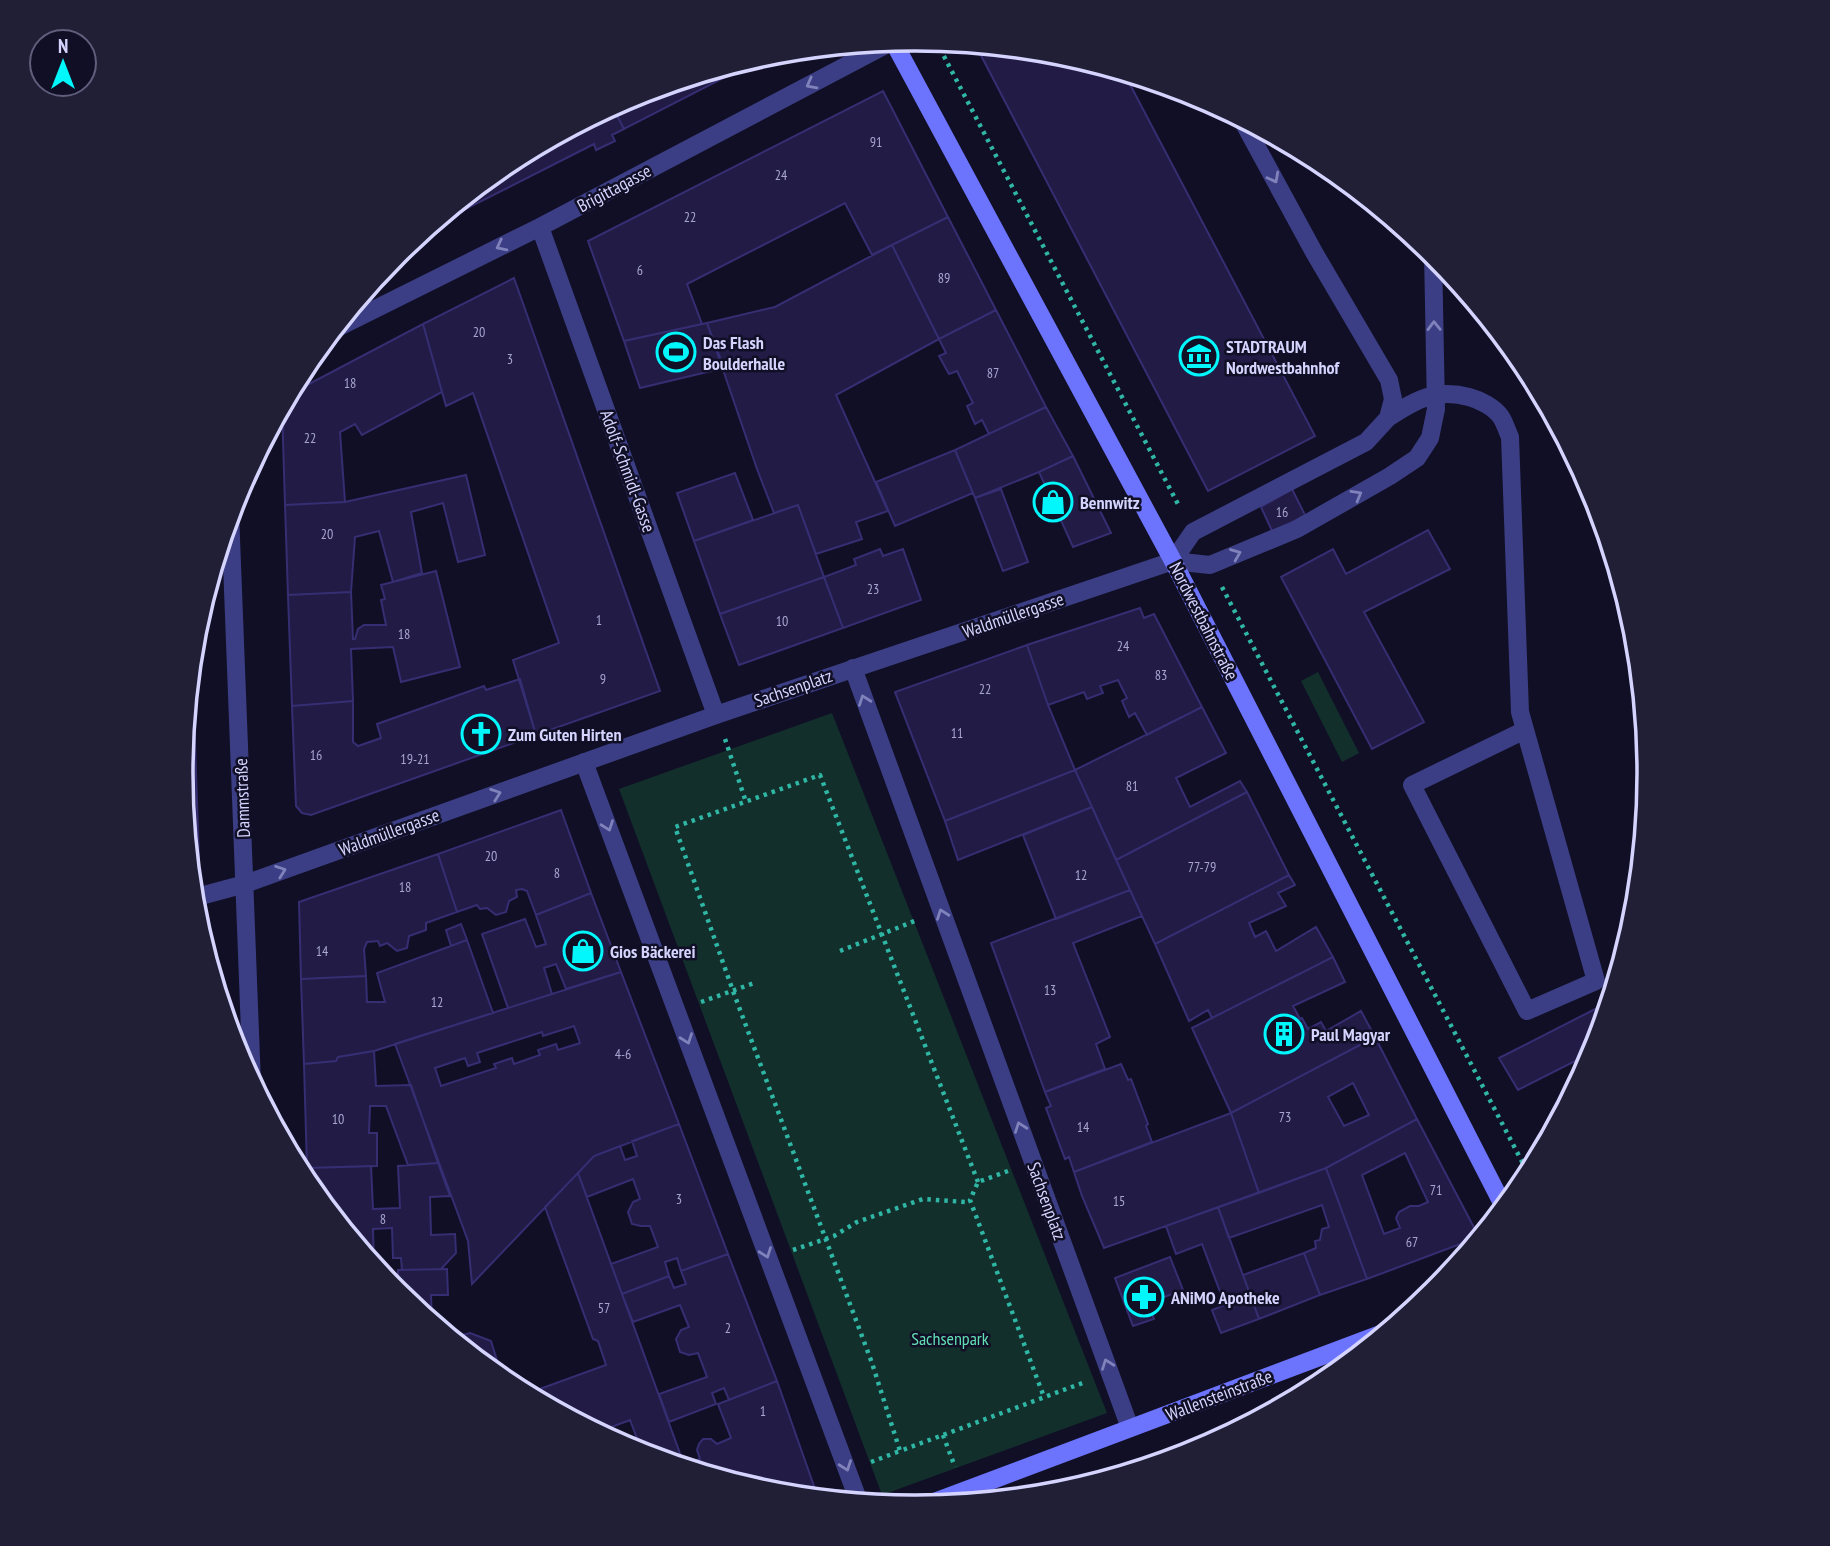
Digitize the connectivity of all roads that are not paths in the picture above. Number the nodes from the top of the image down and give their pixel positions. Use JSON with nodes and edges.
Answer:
{"nodes":[{"id":1,"x":899,"y":51,"type":"edge"},
{"id":2,"x":872,"y":52,"type":"edge"},
{"id":3,"x":1249,"y":133,"type":"edge"},
{"id":4,"x":540,"y":227,"type":"junction"},
{"id":5,"x":1433,"y":270,"type":"edge"},
{"id":6,"x":353,"y":320,"type":"edge"},
{"id":7,"x":1435,"y":394,"type":"junction"},
{"id":8,"x":1388,"y":418,"type":"junction"},
{"id":9,"x":231,"y":540,"type":"edge"},
{"id":10,"x":1173,"y":561,"type":"junction"},
{"id":11,"x":853,"y":668,"type":"junction"},
{"id":12,"x":716,"y":715,"type":"junction"},
{"id":13,"x":1525,"y":730,"type":"junction"},
{"id":14,"x":584,"y":762,"type":"junction"},
{"id":15,"x":246,"y":884,"type":"junction"},
{"id":16,"x":204,"y":895,"type":"edge"},
{"id":17,"x":251,"y":1056,"type":"edge"},
{"id":18,"x":1499,"y":1197,"type":"edge"},
{"id":19,"x":1360,"y":1342,"type":"edge"},
{"id":20,"x":1130,"y":1428,"type":"junction"},
{"id":21,"x":981,"y":1492,"type":"edge"},
{"id":22,"x":856,"y":1493,"type":"edge"}],
"edges":[{"from":1,"to":10,"type":"street","name":"Nordwestbahnstraße"},
{"from":2,"to":4,"type":"street","name":"Brigittagasse","one_way":true},
{"from":3,"to":8,"type":"street","one_way":true},
{"from":4,"to":6,"type":"street","name":"Brigittagasse","one_way":true},
{"from":4,"to":12,"type":"street","name":"Adolf-Schmidl-Gasse"},
{"from":7,"to":5,"type":"street","one_way":true},
{"from":7,"to":8,"type":"street"},
{"from":10,"to":7,"type":"street","one_way":true},
{"from":7,"to":13,"type":"street"},
{"from":8,"to":10,"type":"street"},
{"from":9,"to":15,"type":"street","name":"Dammstraße"},
{"from":10,"to":11,"type":"street","name":"Waldmüllergasse"},
{"from":10,"to":18,"type":"street","name":"Nordwestbahnstraße"},
{"from":11,"to":12,"type":"street","name":"Sachsenplatz"},
{"from":20,"to":11,"type":"street","name":"Sachsenplatz","one_way":true},
{"from":12,"to":14,"type":"street","name":"Sachsenplatz"},
{"from":13,"to":13,"type":"street"},
{"from":15,"to":14,"type":"street","name":"Waldmüllergasse","one_way":true},
{"from":14,"to":22,"type":"street","one_way":true},
{"from":15,"to":16,"type":"street","name":"Waldmüllergasse"},
{"from":15,"to":17,"type":"street","name":"Dammstraße"},
{"from":19,"to":20,"type":"street","name":"Wallensteinstraße"},
{"from":20,"to":21,"type":"street"}]}
